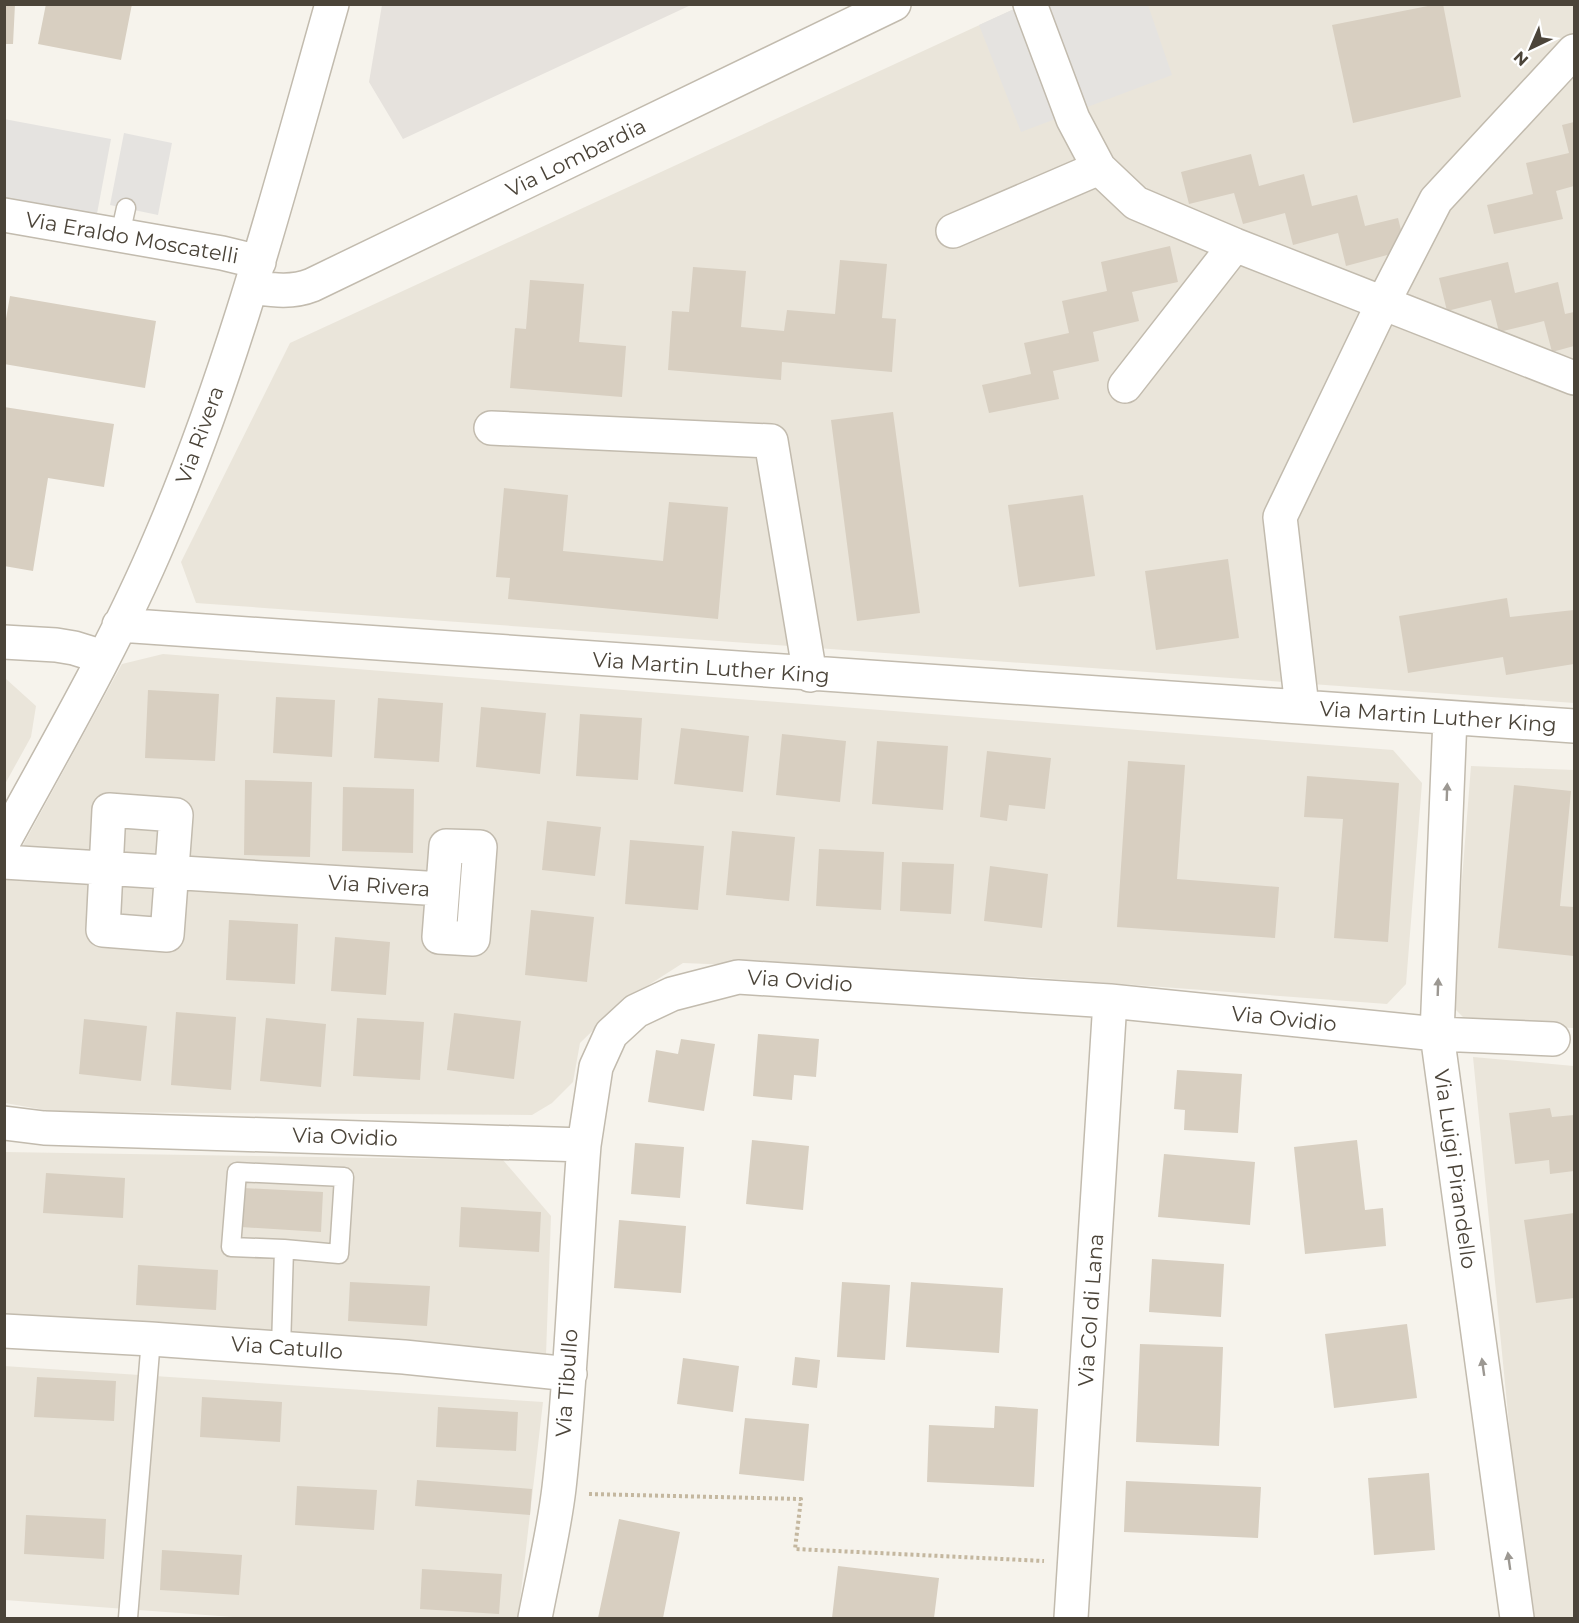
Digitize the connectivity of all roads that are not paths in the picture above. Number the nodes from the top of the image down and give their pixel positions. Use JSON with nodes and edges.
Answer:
{"nodes":[{"id":1,"x":332,"y":4,"type":"edge"},
{"id":2,"x":894,"y":4,"type":"edge"},
{"id":3,"x":1030,"y":4,"type":"edge"},
{"id":4,"x":1042,"y":4,"type":"edge"},
{"id":5,"x":1575,"y":51,"type":"edge"},
{"id":6,"x":1073,"y":119,"type":"junction"},
{"id":7,"x":1099,"y":168,"type":"junction"},
{"id":8,"x":4,"y":215,"type":"edge"},
{"id":9,"x":953,"y":231,"type":"dead end"},
{"id":10,"x":1235,"y":245,"type":"junction"},
{"id":11,"x":256,"y":275,"type":"junction"},
{"id":12,"x":1383,"y":303,"type":"junction"},
{"id":13,"x":1575,"y":378,"type":"edge"},
{"id":14,"x":1125,"y":386,"type":"dead end"},
{"id":15,"x":491,"y":428,"type":"dead end"},
{"id":16,"x":120,"y":626,"type":"junction"},
{"id":17,"x":4,"y":642,"type":"edge"},
{"id":18,"x":103,"y":657,"type":"junction"},
{"id":19,"x":810,"y":675,"type":"junction"},
{"id":20,"x":1302,"y":707,"type":"junction"},
{"id":21,"x":1450,"y":718,"type":"junction"},
{"id":22,"x":1575,"y":726,"type":"edge"},
{"id":23,"x":4,"y":842,"type":"edge"},
{"id":24,"x":4,"y":862,"type":"edge"},
{"id":25,"x":105,"y":868,"type":"junction"},
{"id":26,"x":171,"y":873,"type":"junction"},
{"id":27,"x":442,"y":889,"type":"dead end"},
{"id":28,"x":1110,"y":1001,"type":"junction"},
{"id":29,"x":1437,"y":1034,"type":"junction"},
{"id":30,"x":1553,"y":1040,"type":"dead end"},
{"id":31,"x":4,"y":1123,"type":"edge"},
{"id":32,"x":584,"y":1145,"type":"junction"},
{"id":33,"x":284,"y":1249,"type":"junction"},
{"id":34,"x":4,"y":1331,"type":"edge"},
{"id":35,"x":151,"y":1339,"type":"junction"},
{"id":36,"x":281,"y":1348,"type":"junction"},
{"id":37,"x":570,"y":1374,"type":"junction"},
{"id":38,"x":128,"y":1618,"type":"edge"},
{"id":39,"x":535,"y":1618,"type":"edge"},
{"id":40,"x":1071,"y":1618,"type":"edge"},
{"id":41,"x":1517,"y":1618,"type":"edge"}],
"edges":[{"from":1,"to":11,"type":"street","name":"Via Rivera"},
{"from":2,"to":11,"type":"street","name":"Via Lombardia"},
{"from":3,"to":6,"type":"street"},
{"from":4,"to":6,"type":"street"},
{"from":5,"to":12,"type":"street","name":"Via Martin Luther King"},
{"from":6,"to":7,"type":"street"},
{"from":7,"to":9,"type":"street"},
{"from":7,"to":10,"type":"street"},
{"from":8,"to":11,"type":"street","name":"Via Eraldo Moscatelli"},
{"from":10,"to":12,"type":"street"},
{"from":10,"to":14,"type":"street"},
{"from":11,"to":16,"type":"street","name":"Via Rivera"},
{"from":12,"to":13,"type":"street"},
{"from":12,"to":20,"type":"street","name":"Via Martin Luther King"},
{"from":15,"to":19,"type":"street"},
{"from":16,"to":18,"type":"street","name":"Via Rivera"},
{"from":16,"to":19,"type":"street","name":"Via Martin Luther King"},
{"from":17,"to":18,"type":"street"},
{"from":18,"to":23,"type":"street","name":"Via Rivera"},
{"from":19,"to":20,"type":"street","name":"Via Martin Luther King"},
{"from":20,"to":21,"type":"street","name":"Via Martin Luther King"},
{"from":21,"to":22,"type":"street","name":"Via Martin Luther King"},
{"from":29,"to":21,"type":"street","name":"Via Luigi Pirandello","one_way":true},
{"from":24,"to":25,"type":"street","name":"Via Rivera"},
{"from":25,"to":26,"type":"street","name":"Via Rivera"},
{"from":25,"to":26,"type":"street"},
{"from":25,"to":26,"type":"street"},
{"from":26,"to":27,"type":"street","name":"Via Rivera"},
{"from":28,"to":29,"type":"street","name":"Via Ovidio"},
{"from":28,"to":32,"type":"street","name":"Via Ovidio"},
{"from":28,"to":40,"type":"street","name":"Via Col di Lana"},
{"from":29,"to":30,"type":"street","name":"Via Ovidio"},
{"from":41,"to":29,"type":"street","name":"Via Luigi Pirandello","one_way":true},
{"from":31,"to":32,"type":"street","name":"Via Ovidio"},
{"from":32,"to":37,"type":"street","name":"Via Tibullo"},
{"from":33,"to":33,"type":"lane"},
{"from":33,"to":36,"type":"lane"},
{"from":34,"to":35,"type":"street","name":"Via Catullo"},
{"from":35,"to":36,"type":"street","name":"Via Catullo"},
{"from":35,"to":38,"type":"lane"},
{"from":36,"to":37,"type":"street","name":"Via Catullo"},
{"from":37,"to":39,"type":"street","name":"Via Tibullo"}]}
